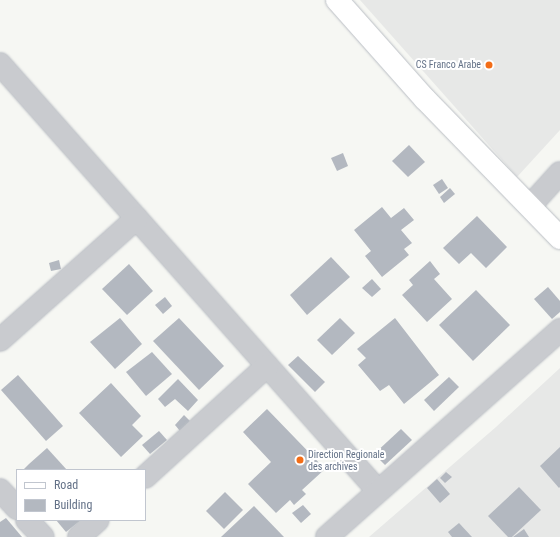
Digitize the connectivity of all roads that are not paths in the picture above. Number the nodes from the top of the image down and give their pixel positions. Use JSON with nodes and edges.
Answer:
{"nodes":[{"id":1,"x":337,"y":0,"type":"edge"},
{"id":2,"x":0,"y":64,"type":"edge"},
{"id":3,"x":560,"y":173,"type":"edge"},
{"id":4,"x":531,"y":205,"type":"junction"},
{"id":5,"x":137,"y":218,"type":"junction"},
{"id":6,"x":560,"y":238,"type":"edge"},
{"id":7,"x":560,"y":330,"type":"edge"},
{"id":8,"x":0,"y":340,"type":"edge"},
{"id":9,"x":267,"y":366,"type":"junction"},
{"id":10,"x":146,"y":476,"type":"edge"},
{"id":11,"x":0,"y":490,"type":"edge"},
{"id":12,"x":378,"y":491,"type":"junction"},
{"id":13,"x":16,"y":507,"type":"edge"},
{"id":14,"x":28,"y":521,"type":"edge"},
{"id":15,"x":97,"y":521,"type":"edge"},
{"id":16,"x":43,"y":537,"type":"edge"},
{"id":17,"x":79,"y":537,"type":"edge"},
{"id":18,"x":327,"y":537,"type":"edge"}],
"edges":[{"from":1,"to":4,"type":"street"},
{"from":2,"to":5,"type":"street"},
{"from":3,"to":4,"type":"street"},
{"from":4,"to":6,"type":"street"},
{"from":5,"to":8,"type":"street"},
{"from":5,"to":9,"type":"street"},
{"from":7,"to":12,"type":"street"},
{"from":9,"to":10,"type":"street"},
{"from":9,"to":12,"type":"street"},
{"from":11,"to":13,"type":"street"},
{"from":12,"to":18,"type":"street"},
{"from":14,"to":16,"type":"street"},
{"from":15,"to":17,"type":"street"}]}
